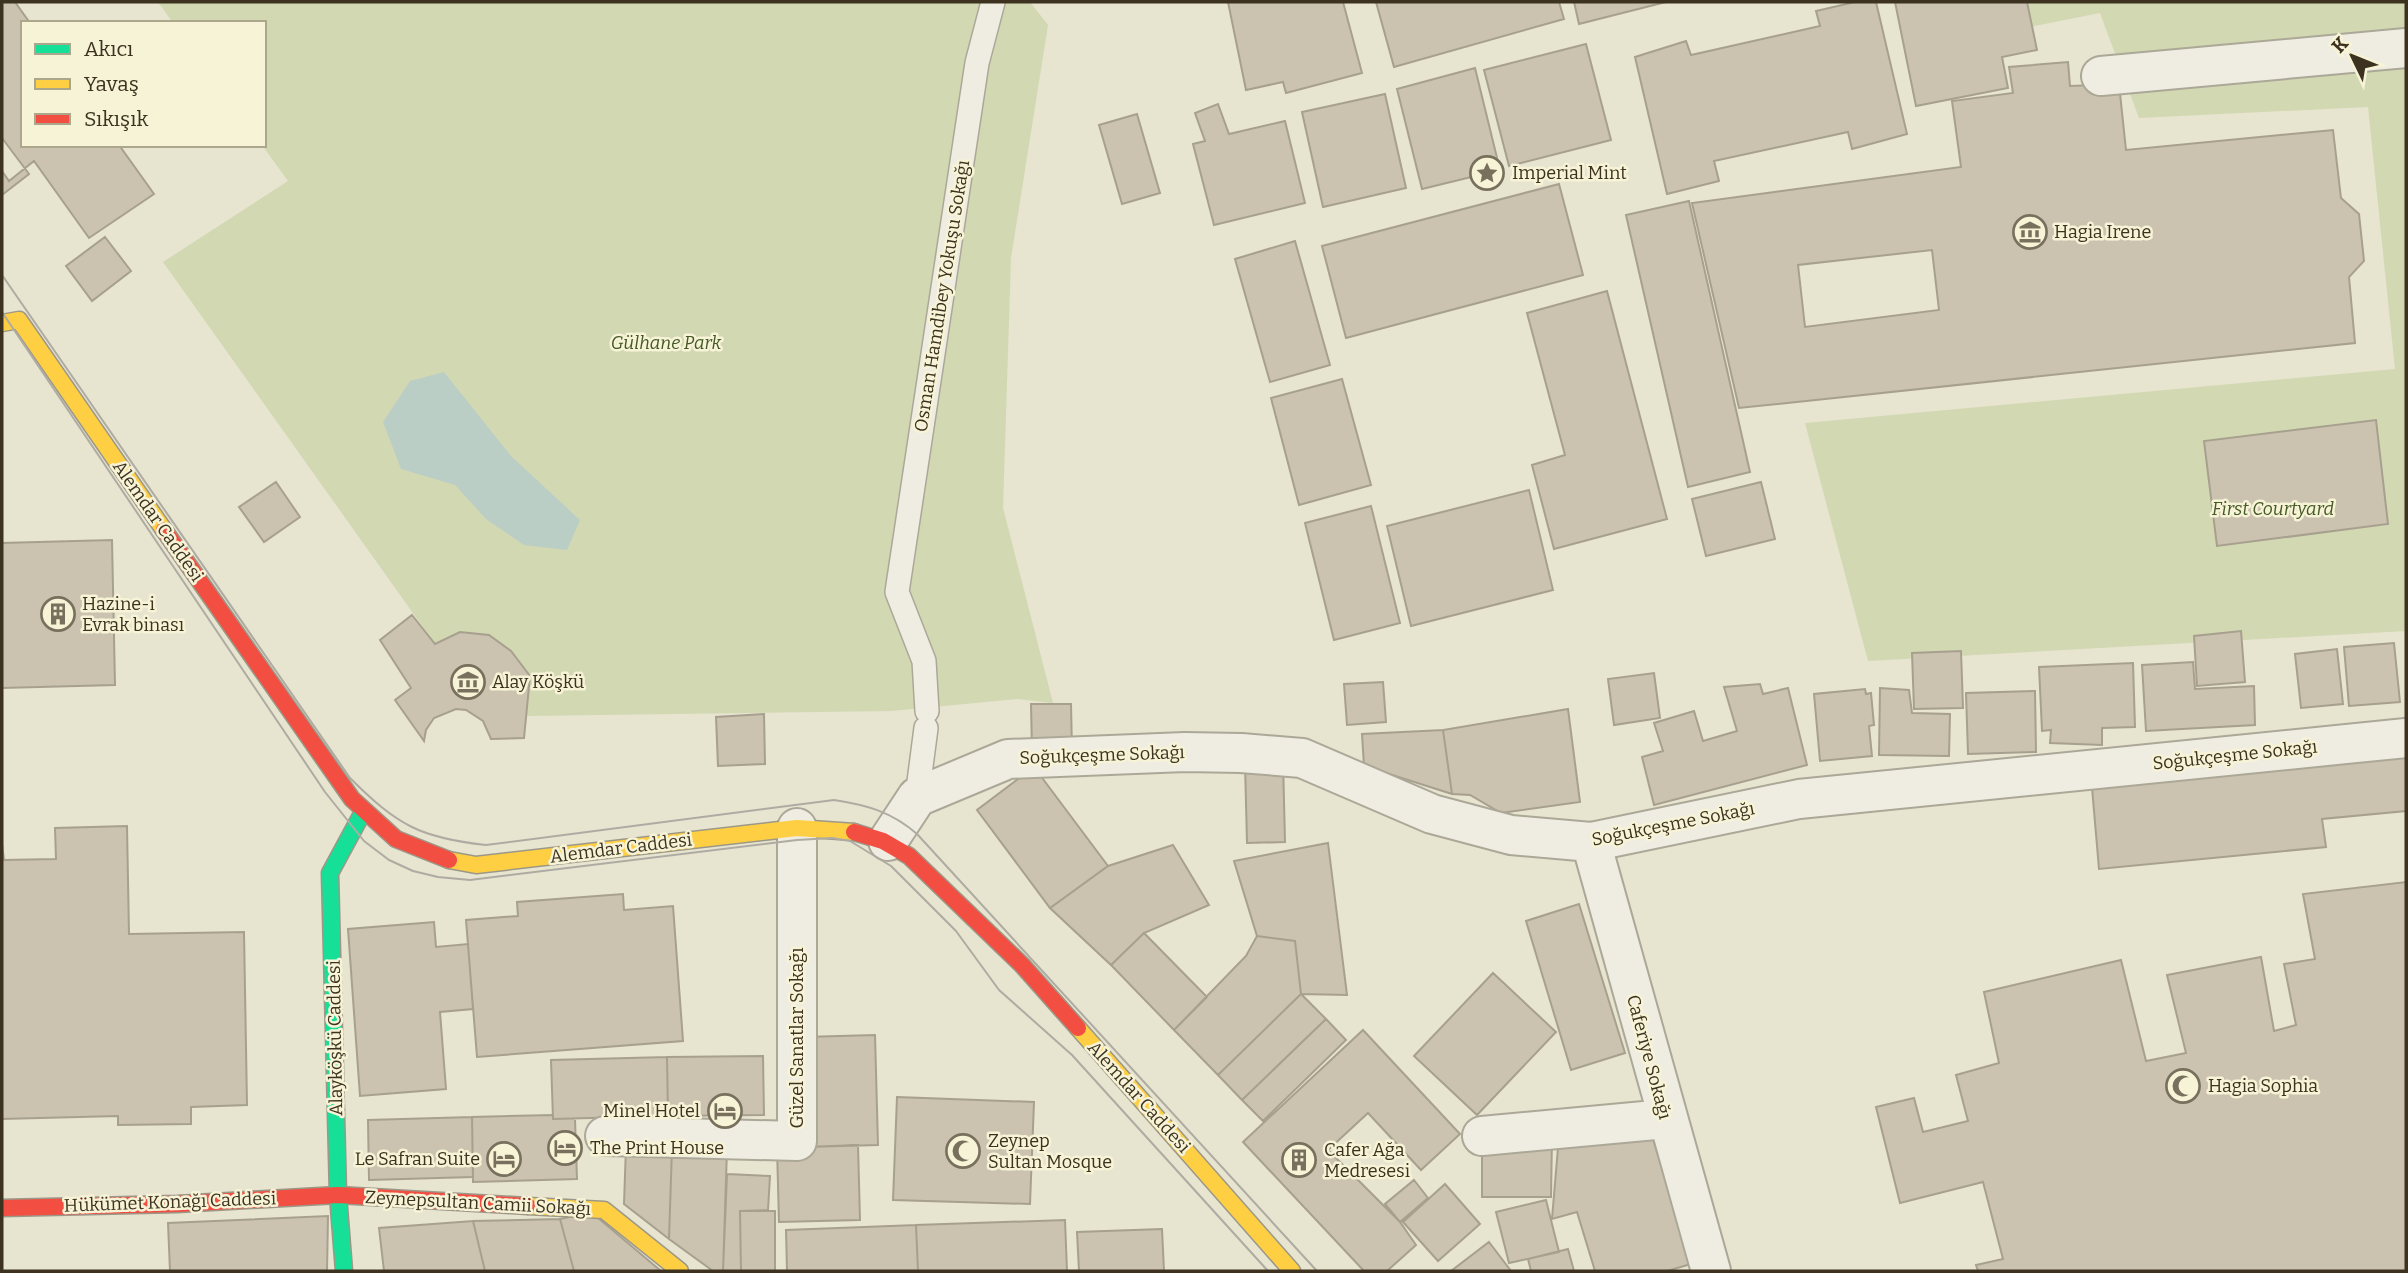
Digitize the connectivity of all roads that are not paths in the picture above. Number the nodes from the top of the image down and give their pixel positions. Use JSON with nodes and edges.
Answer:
{"nodes":[{"id":1,"x":993,"y":2,"type":"edge"},
{"id":2,"x":2406,"y":48,"type":"edge"},
{"id":3,"x":2101,"y":76,"type":"dead end"},
{"id":4,"x":2,"y":323,"type":"edge"},
{"id":5,"x":2406,"y":738,"type":"edge"},
{"id":6,"x":917,"y":797,"type":"junction"},
{"id":7,"x":363,"y":812,"type":"junction"},
{"id":8,"x":797,"y":828,"type":"junction"},
{"id":9,"x":888,"y":842,"type":"junction"},
{"id":10,"x":1591,"y":842,"type":"junction"},
{"id":11,"x":1666,"y":1119,"type":"junction"},
{"id":12,"x":605,"y":1136,"type":"dead end"},
{"id":13,"x":1482,"y":1136,"type":"dead end"},
{"id":14,"x":338,"y":1195,"type":"junction"},
{"id":15,"x":2,"y":1208,"type":"edge"},
{"id":16,"x":344,"y":1271,"type":"edge"},
{"id":17,"x":680,"y":1271,"type":"edge"},
{"id":18,"x":1293,"y":1271,"type":"edge"},
{"id":19,"x":1710,"y":1271,"type":"edge"}],
"edges":[{"from":1,"to":6,"type":"lane","name":"Osman Hamdibey Yokuşu Sokağı"},
{"from":2,"to":3,"type":"street"},
{"from":4,"to":7,"type":"street","name":"Alemdar Caddesi"},
{"from":5,"to":10,"type":"street","name":"Soğukçeşme Sokağı"},
{"from":6,"to":9,"type":"street"},
{"from":6,"to":10,"type":"street","name":"Soğukçeşme Sokağı"},
{"from":7,"to":8,"type":"street","name":"Alemdar Caddesi"},
{"from":7,"to":14,"type":"street","name":"Alayköşkü Caddesi"},
{"from":8,"to":9,"type":"street","name":"Alemdar Caddesi"},
{"from":8,"to":12,"type":"street","name":"Güzel Sanatlar Sokağı"},
{"from":9,"to":18,"type":"street","name":"Alemdar Caddesi"},
{"from":10,"to":11,"type":"street","name":"Caferiye Sokağı"},
{"from":11,"to":13,"type":"street"},
{"from":11,"to":19,"type":"street","name":"Caferiye Sokağı"},
{"from":14,"to":15,"type":"street","name":"Hükümet Konağı Caddesi"},
{"from":14,"to":16,"type":"street","name":"Alayköşkü Caddesi"},
{"from":14,"to":17,"type":"street","name":"Zeynepsultan Camii Sokağı"}]}
